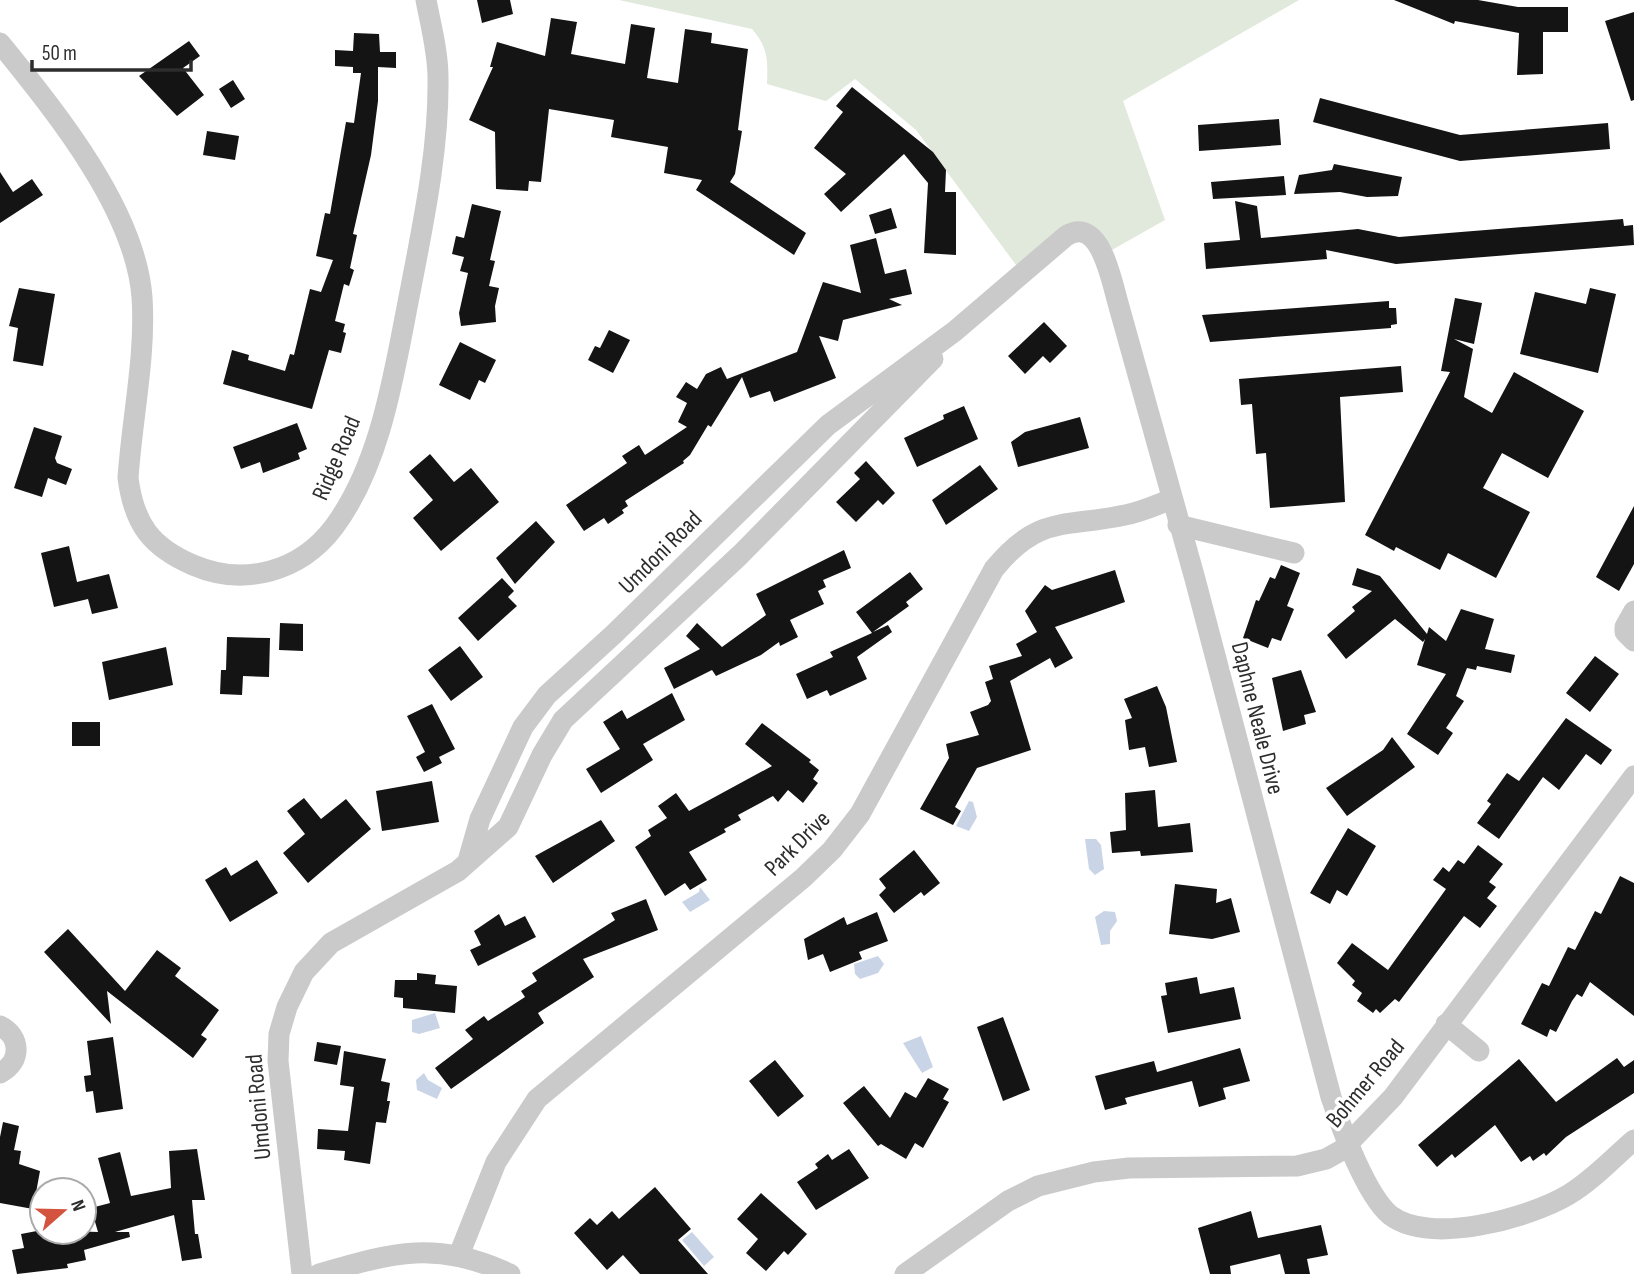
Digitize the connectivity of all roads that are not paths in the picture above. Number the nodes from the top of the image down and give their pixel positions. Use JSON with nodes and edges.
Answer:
{"nodes":[{"id":1,"x":426,"y":0,"type":"edge"},
{"id":2,"x":0,"y":43,"type":"edge"},
{"id":3,"x":1118,"y":303,"type":"joint"},
{"id":4,"x":955,"y":331,"type":"junction"},
{"id":5,"x":1171,"y":499,"type":"junction"},
{"id":6,"x":1178,"y":525,"type":"junction"},
{"id":7,"x":1294,"y":554,"type":"dead end"},
{"id":8,"x":1634,"y":611,"type":"edge"},
{"id":9,"x":1634,"y":641,"type":"edge"},
{"id":10,"x":1634,"y":776,"type":"edge"},
{"id":11,"x":468,"y":861,"type":"junction"},
{"id":12,"x":1446,"y":1024,"type":"junction"},
{"id":13,"x":0,"y":1026,"type":"edge"},
{"id":14,"x":1479,"y":1051,"type":"dead end"},
{"id":15,"x":0,"y":1073,"type":"edge"},
{"id":16,"x":1634,"y":1140,"type":"edge"},
{"id":17,"x":1348,"y":1145,"type":"junction"},
{"id":18,"x":459,"y":1255,"type":"junction"},
{"id":19,"x":302,"y":1274,"type":"edge"},
{"id":20,"x":319,"y":1274,"type":"edge"},
{"id":21,"x":510,"y":1274,"type":"edge"},
{"id":22,"x":905,"y":1274,"type":"edge"}],
"edges":[{"from":1,"to":2,"type":"street","name":"Ridge Road"},
{"from":3,"to":4,"type":"street","name":"Umdoni Road"},
{"from":3,"to":5,"type":"street","name":"Daphne Neale Drive"},
{"from":4,"to":11,"type":"street","name":"Umdoni Road"},
{"from":4,"to":11,"type":"street","name":"Umdoni Road"},
{"from":5,"to":6,"type":"street","name":"Daphne Neale Drive"},
{"from":5,"to":18,"type":"street","name":"Park Drive"},
{"from":6,"to":7,"type":"street"},
{"from":6,"to":17,"type":"street","name":"Daphne Neale Drive"},
{"from":8,"to":9,"type":"street"},
{"from":10,"to":12,"type":"street","name":"Bohmer Road"},
{"from":11,"to":19,"type":"street","name":"Umdoni Road"},
{"from":12,"to":14,"type":"street"},
{"from":12,"to":17,"type":"street","name":"Bohmer Road"},
{"from":13,"to":15,"type":"street"},
{"from":16,"to":17,"type":"street","name":"Daphne Neale Drive"},
{"from":17,"to":22,"type":"street","name":"Bohmer Road"},
{"from":18,"to":20,"type":"street"},
{"from":18,"to":21,"type":"street"}]}
